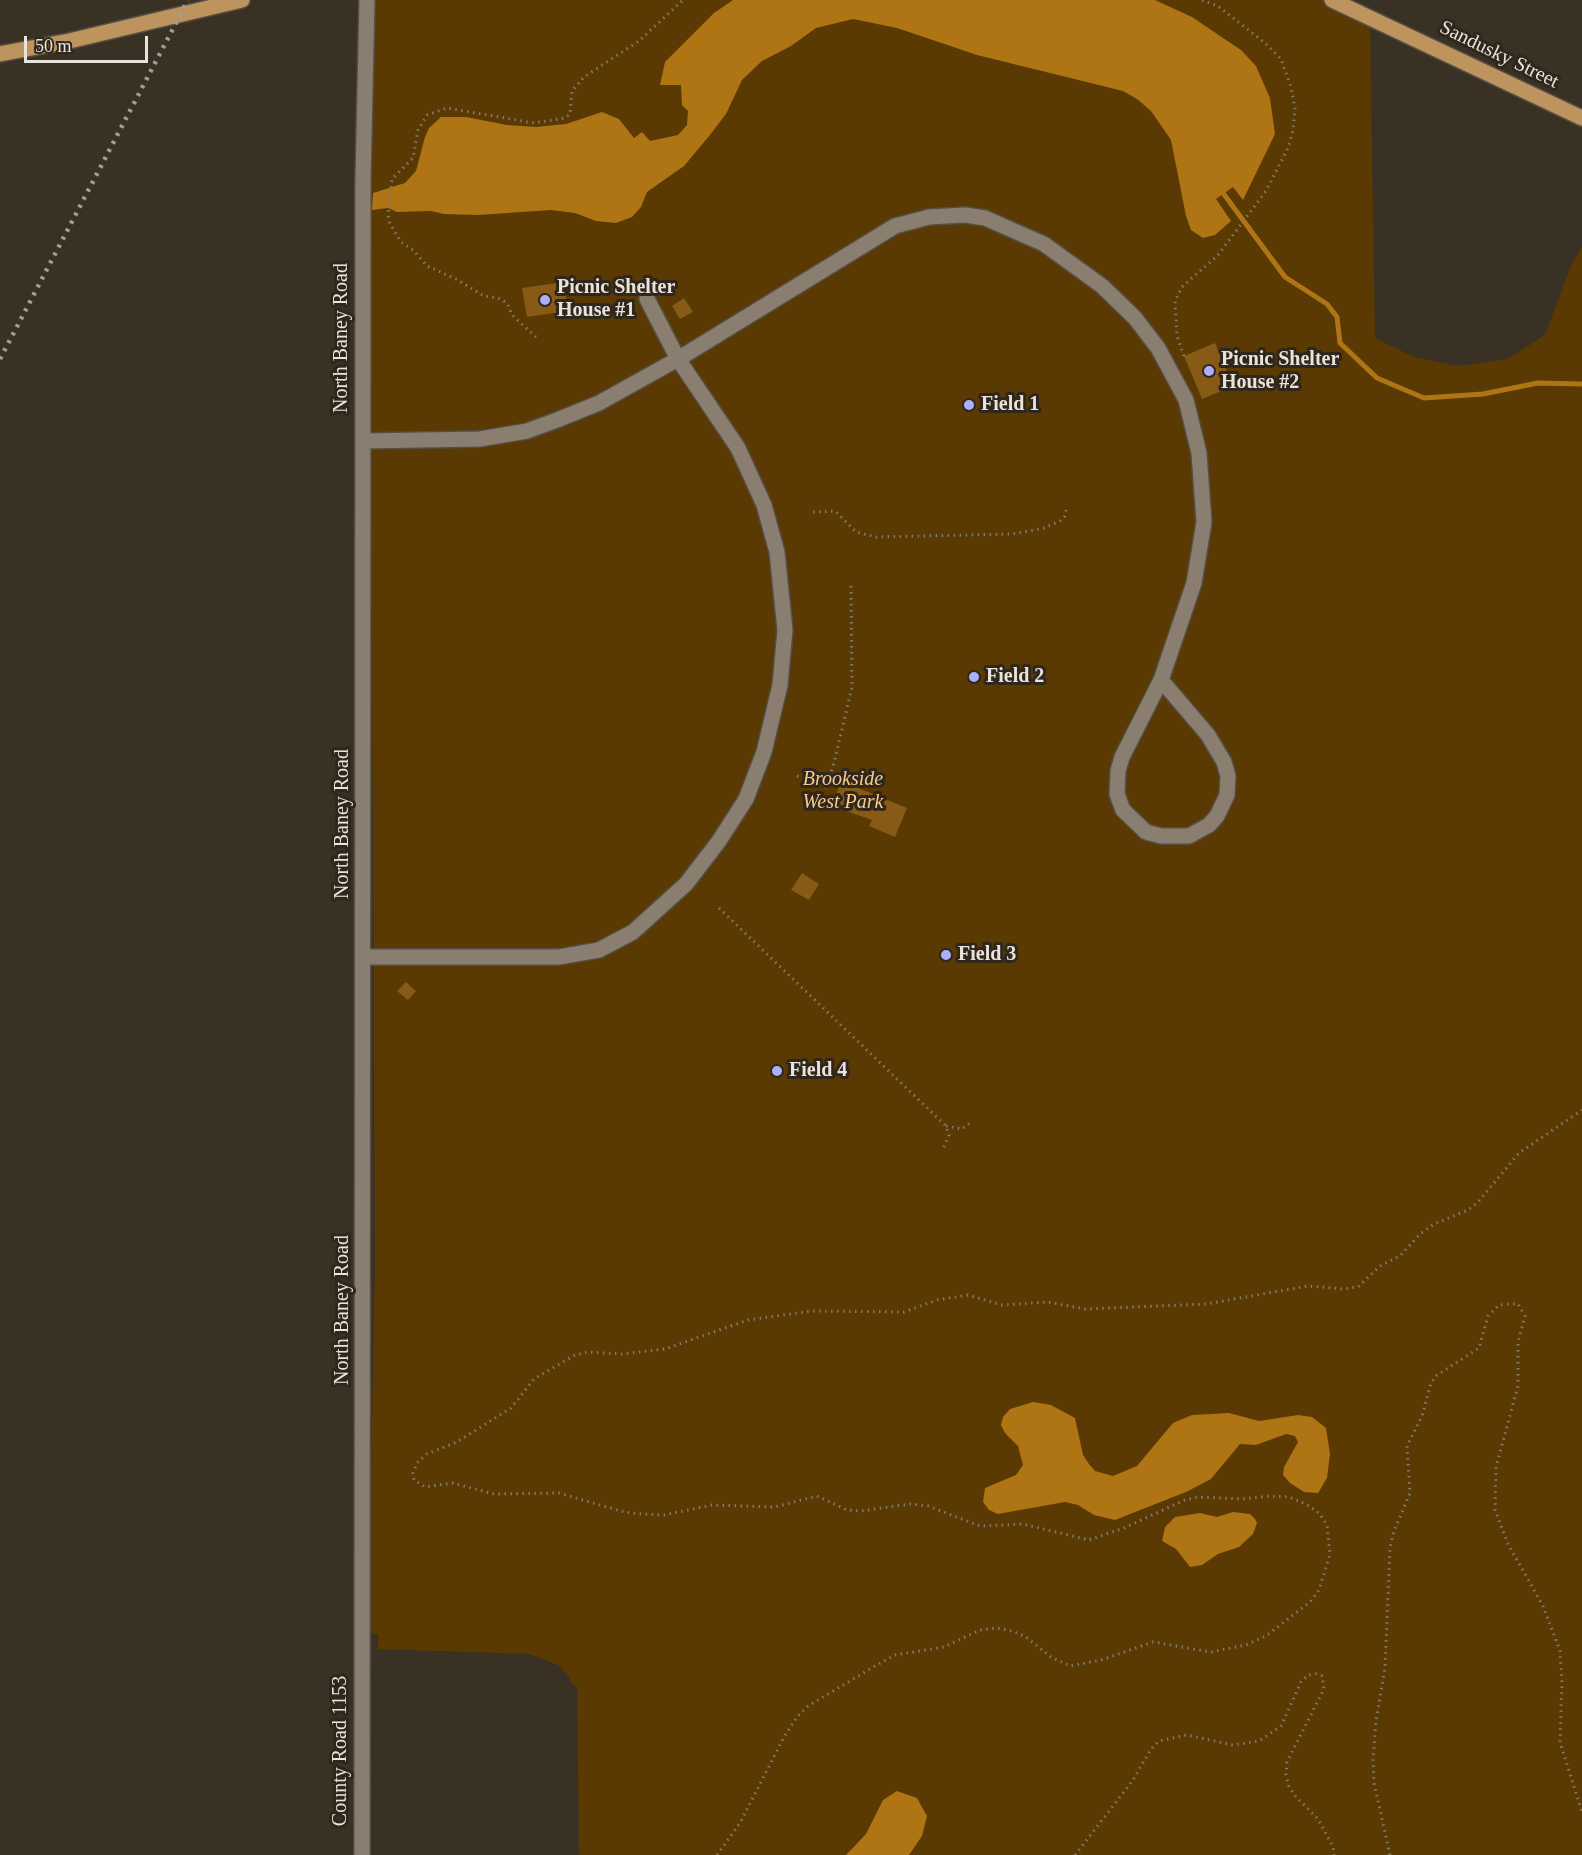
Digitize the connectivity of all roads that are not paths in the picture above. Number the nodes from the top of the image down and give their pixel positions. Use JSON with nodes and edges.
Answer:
{"nodes":[{"id":1,"x":242,"y":0,"type":"edge"},
{"id":2,"x":367,"y":0,"type":"edge"},
{"id":3,"x":1332,"y":0,"type":"edge"},
{"id":4,"x":0,"y":54,"type":"edge"},
{"id":5,"x":1582,"y":118,"type":"edge"},
{"id":6,"x":647,"y":299,"type":"dead end"},
{"id":7,"x":678,"y":359,"type":"junction"},
{"id":8,"x":363,"y":441,"type":"junction"},
{"id":9,"x":1161,"y":680,"type":"junction"},
{"id":10,"x":364,"y":957,"type":"junction"},
{"id":11,"x":362,"y":1648,"type":"joint"},
{"id":12,"x":362,"y":1855,"type":"edge"}],
"edges":[{"from":1,"to":4,"type":"main road"},
{"from":2,"to":8,"type":"street","name":"North Baney Road"},
{"from":3,"to":5,"type":"main road","name":"Sandusky Street"},
{"from":6,"to":7,"type":"street"},
{"from":7,"to":8,"type":"street"},
{"from":7,"to":9,"type":"street"},
{"from":7,"to":10,"type":"street"},
{"from":8,"to":10,"type":"street","name":"North Baney Road"},
{"from":9,"to":9,"type":"street"},
{"from":10,"to":11,"type":"street","name":"North Baney Road"},
{"from":11,"to":12,"type":"street","name":"County Road 1153"}]}
